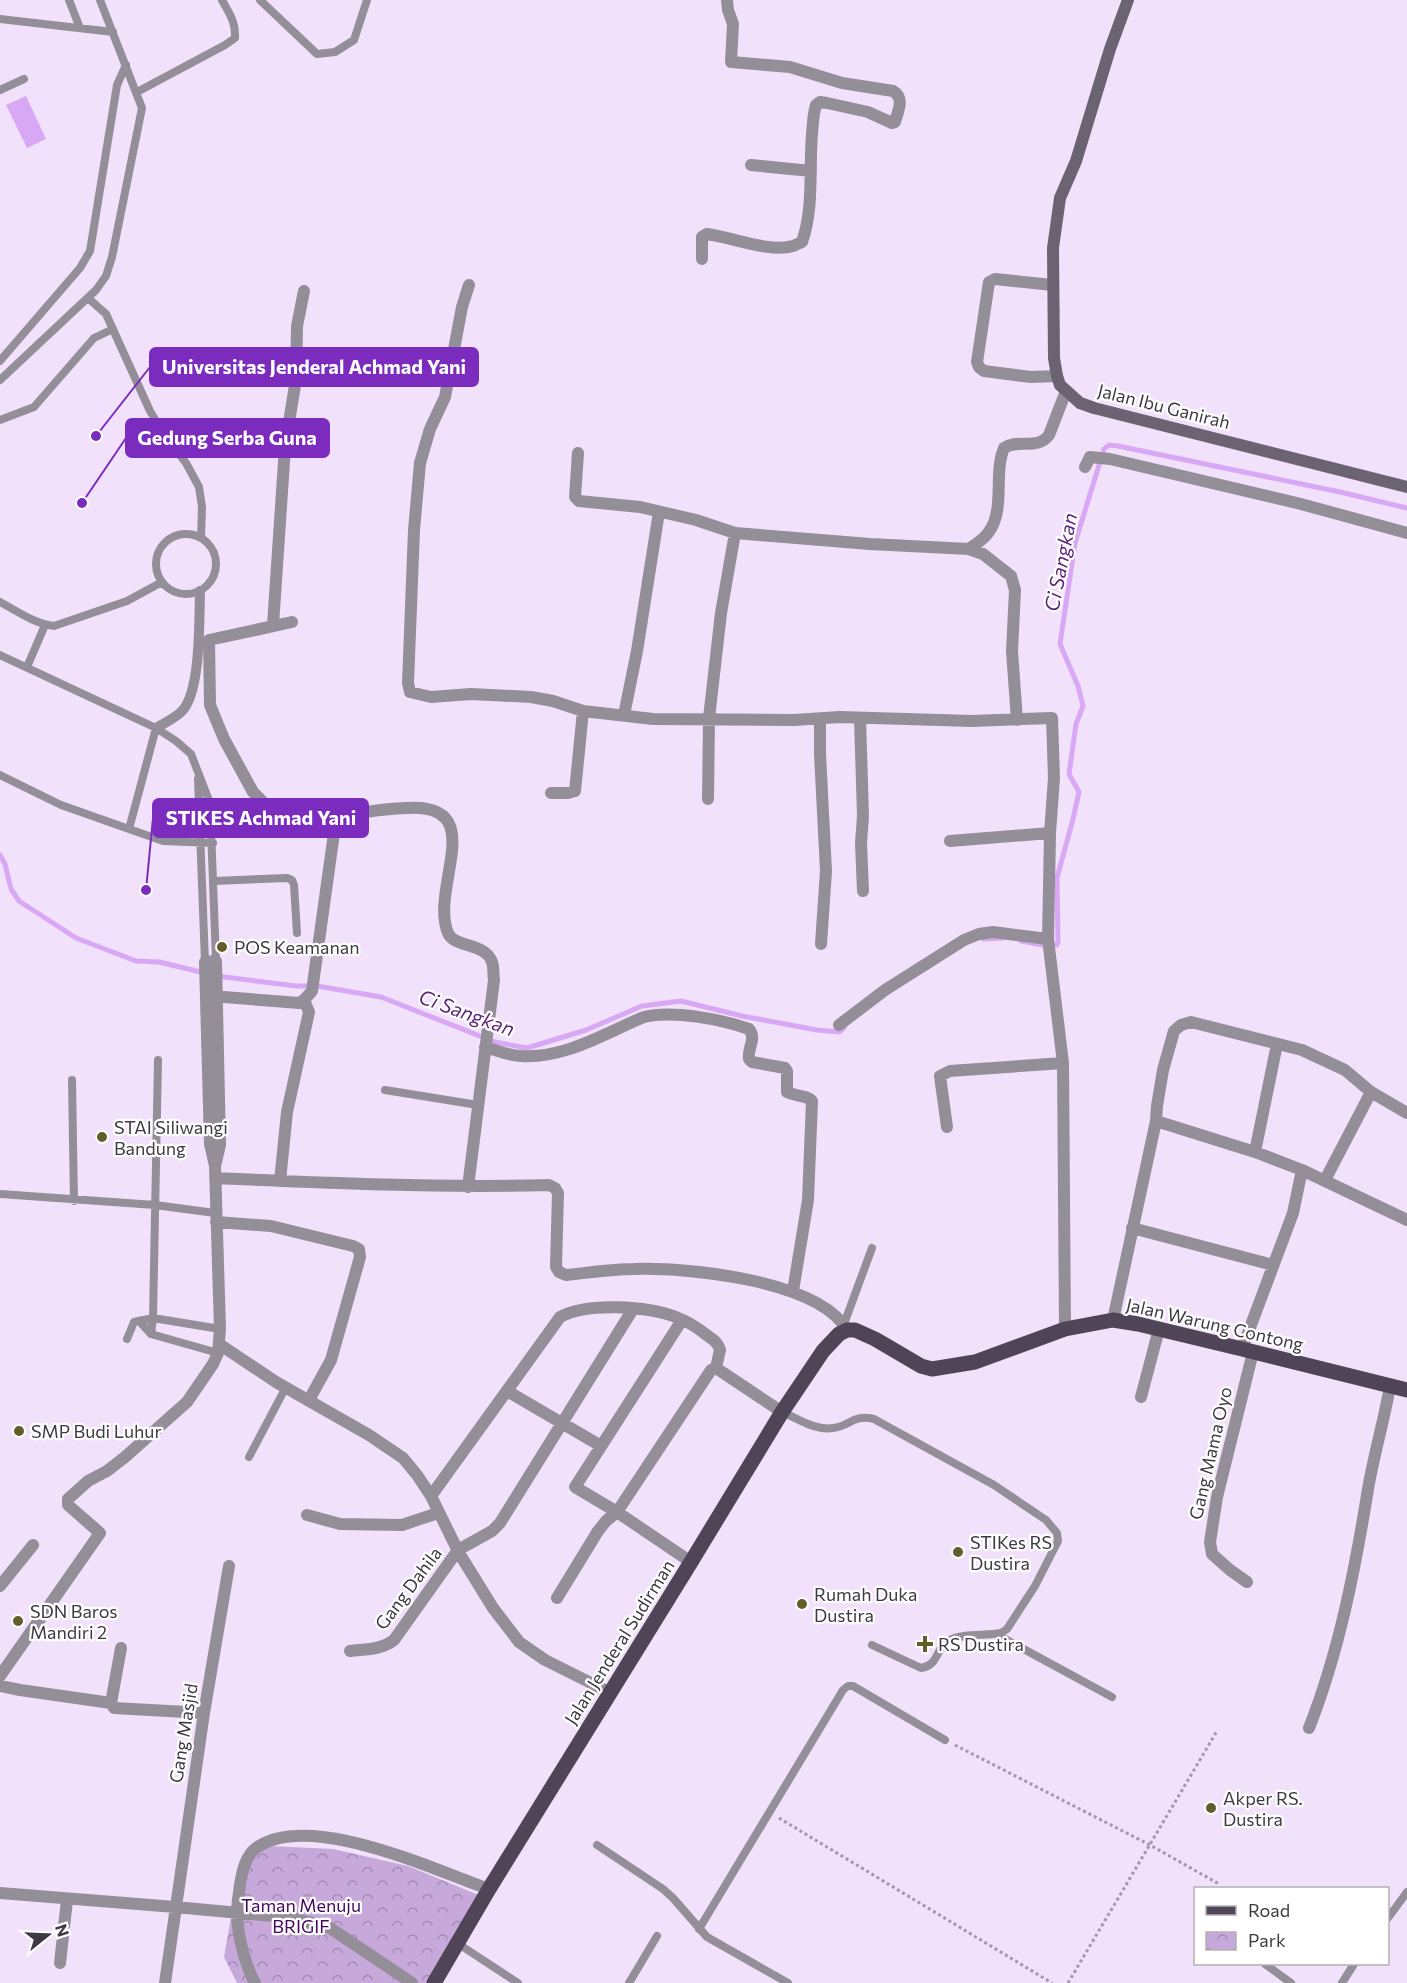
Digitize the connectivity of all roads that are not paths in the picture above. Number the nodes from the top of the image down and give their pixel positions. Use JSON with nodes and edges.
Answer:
{"nodes":[{"id":1,"x":69,"y":0,"type":"edge"},
{"id":2,"x":100,"y":0,"type":"edge"},
{"id":3,"x":222,"y":0,"type":"edge"},
{"id":4,"x":260,"y":0,"type":"edge"},
{"id":5,"x":367,"y":0,"type":"edge"},
{"id":6,"x":727,"y":0,"type":"edge"},
{"id":7,"x":1128,"y":0,"type":"edge"},
{"id":8,"x":0,"y":19,"type":"edge"},
{"id":9,"x":81,"y":28,"type":"junction"},
{"id":10,"x":113,"y":32,"type":"junction"},
{"id":11,"x":126,"y":64,"type":"junction"},
{"id":12,"x":24,"y":79,"type":"dead end"},
{"id":13,"x":0,"y":90,"type":"edge"},
{"id":14,"x":137,"y":92,"type":"junction"},
{"id":15,"x":751,"y":165,"type":"dead end"},
{"id":16,"x":811,"y":171,"type":"junction"},
{"id":17,"x":702,"y":259,"type":"dead end"},
{"id":18,"x":469,"y":285,"type":"dead end"},
{"id":19,"x":1053,"y":285,"type":"junction"},
{"id":20,"x":304,"y":291,"type":"dead end"},
{"id":21,"x":88,"y":298,"type":"junction"},
{"id":22,"x":113,"y":329,"type":"junction"},
{"id":23,"x":0,"y":362,"type":"edge"},
{"id":24,"x":1057,"y":376,"type":"junction"},
{"id":25,"x":0,"y":380,"type":"edge"},
{"id":26,"x":1066,"y":391,"type":"junction"},
{"id":27,"x":0,"y":420,"type":"edge"},
{"id":28,"x":578,"y":453,"type":"dead end"},
{"id":29,"x":1085,"y":467,"type":"dead end"},
{"id":30,"x":1407,"y":488,"type":"edge"},
{"id":31,"x":658,"y":512,"type":"junction"},
{"id":32,"x":735,"y":533,"type":"junction"},
{"id":33,"x":1407,"y":533,"type":"edge"},
{"id":34,"x":201,"y":538,"type":"junction"},
{"id":35,"x":969,"y":549,"type":"junction"},
{"id":36,"x":162,"y":582,"type":"junction"},
{"id":37,"x":200,"y":591,"type":"junction"},
{"id":38,"x":0,"y":602,"type":"edge"},
{"id":39,"x":292,"y":622,"type":"dead end"},
{"id":40,"x":45,"y":625,"type":"junction"},
{"id":41,"x":273,"y":625,"type":"junction"},
{"id":42,"x":0,"y":655,"type":"edge"},
{"id":43,"x":27,"y":668,"type":"junction"},
{"id":44,"x":583,"y":711,"type":"junction"},
{"id":45,"x":624,"y":715,"type":"junction"},
{"id":46,"x":709,"y":718,"type":"junction"},
{"id":47,"x":860,"y":718,"type":"junction"},
{"id":48,"x":820,"y":719,"type":"junction"},
{"id":49,"x":1017,"y":720,"type":"junction"},
{"id":50,"x":156,"y":728,"type":"junction"},
{"id":51,"x":198,"y":772,"type":"junction"},
{"id":52,"x":0,"y":775,"type":"edge"},
{"id":53,"x":551,"y":793,"type":"dead end"},
{"id":54,"x":708,"y":799,"type":"dead end"},
{"id":55,"x":331,"y":821,"type":"junction"},
{"id":56,"x":129,"y":829,"type":"junction"},
{"id":57,"x":1050,"y":833,"type":"junction"},
{"id":58,"x":201,"y":841,"type":"junction"},
{"id":59,"x":950,"y":841,"type":"dead end"},
{"id":60,"x":213,"y":843,"type":"junction"},
{"id":61,"x":214,"y":881,"type":"junction"},
{"id":62,"x":863,"y":891,"type":"dead end"},
{"id":63,"x":297,"y":933,"type":"dead end"},
{"id":64,"x":1048,"y":939,"type":"junction"},
{"id":65,"x":821,"y":944,"type":"dead end"},
{"id":66,"x":211,"y":964,"type":"junction"},
{"id":67,"x":310,"y":991,"type":"junction"},
{"id":68,"x":212,"y":994,"type":"junction"},
{"id":69,"x":839,"y":1025,"type":"dead end"},
{"id":70,"x":485,"y":1041,"type":"junction"},
{"id":71,"x":1277,"y":1044,"type":"junction"},
{"id":72,"x":158,"y":1060,"type":"dead end"},
{"id":73,"x":1063,"y":1063,"type":"junction"},
{"id":74,"x":72,"y":1080,"type":"dead end"},
{"id":75,"x":385,"y":1090,"type":"dead end"},
{"id":76,"x":1371,"y":1092,"type":"junction"},
{"id":77,"x":478,"y":1105,"type":"junction"},
{"id":78,"x":1407,"y":1113,"type":"edge"},
{"id":79,"x":1156,"y":1121,"type":"junction"},
{"id":80,"x":947,"y":1126,"type":"dead end"},
{"id":81,"x":1255,"y":1152,"type":"junction"},
{"id":82,"x":1302,"y":1170,"type":"junction"},
{"id":83,"x":215,"y":1172,"type":"junction"},
{"id":84,"x":1325,"y":1180,"type":"junction"},
{"id":85,"x":280,"y":1181,"type":"junction"},
{"id":86,"x":468,"y":1187,"type":"junction"},
{"id":87,"x":0,"y":1194,"type":"edge"},
{"id":88,"x":74,"y":1201,"type":"junction"},
{"id":89,"x":155,"y":1205,"type":"junction"},
{"id":90,"x":216,"y":1217,"type":"junction"},
{"id":91,"x":1407,"y":1220,"type":"edge"},
{"id":92,"x":1132,"y":1228,"type":"junction"},
{"id":93,"x":872,"y":1248,"type":"dead end"},
{"id":94,"x":1273,"y":1265,"type":"junction"},
{"id":95,"x":793,"y":1291,"type":"junction"},
{"id":96,"x":633,"y":1309,"type":"junction"},
{"id":97,"x":153,"y":1318,"type":"junction"},
{"id":98,"x":682,"y":1320,"type":"junction"},
{"id":99,"x":1113,"y":1320,"type":"junction"},
{"id":100,"x":139,"y":1321,"type":"junction"},
{"id":101,"x":845,"y":1327,"type":"junction"},
{"id":102,"x":220,"y":1329,"type":"junction"},
{"id":103,"x":1065,"y":1329,"type":"junction"},
{"id":104,"x":1159,"y":1329,"type":"junction"},
{"id":105,"x":151,"y":1334,"type":"junction"},
{"id":106,"x":127,"y":1338,"type":"dead end"},
{"id":107,"x":218,"y":1348,"type":"junction"},
{"id":108,"x":1248,"y":1350,"type":"junction"},
{"id":109,"x":716,"y":1368,"type":"junction"},
{"id":110,"x":1390,"y":1386,"type":"junction"},
{"id":111,"x":286,"y":1387,"type":"junction"},
{"id":112,"x":1407,"y":1390,"type":"edge"},
{"id":113,"x":507,"y":1391,"type":"junction"},
{"id":114,"x":1141,"y":1397,"type":"dead end"},
{"id":115,"x":309,"y":1400,"type":"junction"},
{"id":116,"x":782,"y":1412,"type":"junction"},
{"id":117,"x":562,"y":1424,"type":"junction"},
{"id":118,"x":601,"y":1446,"type":"junction"},
{"id":119,"x":249,"y":1457,"type":"dead end"},
{"id":120,"x":431,"y":1496,"type":"junction"},
{"id":121,"x":617,"y":1512,"type":"junction"},
{"id":122,"x":438,"y":1513,"type":"junction"},
{"id":123,"x":307,"y":1515,"type":"dead end"},
{"id":124,"x":33,"y":1545,"type":"dead end"},
{"id":125,"x":458,"y":1550,"type":"junction"},
{"id":126,"x":691,"y":1562,"type":"junction"},
{"id":127,"x":230,"y":1566,"type":"dead end"},
{"id":128,"x":1247,"y":1582,"type":"dead end"},
{"id":129,"x":0,"y":1586,"type":"edge"},
{"id":130,"x":556,"y":1598,"type":"dead end"},
{"id":131,"x":996,"y":1634,"type":"junction"},
{"id":132,"x":872,"y":1645,"type":"dead end"},
{"id":133,"x":121,"y":1648,"type":"dead end"},
{"id":134,"x":350,"y":1651,"type":"dead end"},
{"id":135,"x":0,"y":1676,"type":"edge"},
{"id":136,"x":0,"y":1686,"type":"edge"},
{"id":137,"x":611,"y":1693,"type":"junction"},
{"id":138,"x":1112,"y":1697,"type":"dead end"},
{"id":139,"x":111,"y":1703,"type":"junction"},
{"id":140,"x":204,"y":1713,"type":"junction"},
{"id":141,"x":1309,"y":1728,"type":"dead end"},
{"id":142,"x":945,"y":1740,"type":"road end"},
{"id":143,"x":597,"y":1845,"type":"dead end"},
{"id":144,"x":489,"y":1889,"type":"junction"},
{"id":145,"x":1407,"y":1892,"type":"edge"},
{"id":146,"x":0,"y":1893,"type":"edge"},
{"id":147,"x":67,"y":1900,"type":"junction"},
{"id":148,"x":176,"y":1907,"type":"junction"},
{"id":149,"x":237,"y":1913,"type":"junction"},
{"id":150,"x":1389,"y":1917,"type":"edge"},
{"id":151,"x":699,"y":1929,"type":"junction"},
{"id":152,"x":657,"y":1936,"type":"dead end"},
{"id":153,"x":457,"y":1943,"type":"junction"},
{"id":154,"x":60,"y":1963,"type":"dead end"},
{"id":155,"x":1266,"y":1965,"type":"edge"},
{"id":156,"x":1353,"y":1965,"type":"edge"},
{"id":157,"x":165,"y":1983,"type":"edge"},
{"id":158,"x":255,"y":1983,"type":"edge"},
{"id":159,"x":412,"y":1983,"type":"edge"},
{"id":160,"x":434,"y":1983,"type":"edge"},
{"id":161,"x":518,"y":1983,"type":"edge"},
{"id":162,"x":630,"y":1983,"type":"edge"},
{"id":163,"x":788,"y":1983,"type":"edge"},
{"id":164,"x":1291,"y":1983,"type":"edge"},
{"id":165,"x":1342,"y":1983,"type":"edge"}],
"edges":[{"from":1,"to":9,"type":"lane"},
{"from":2,"to":10,"type":"lane"},
{"from":3,"to":14,"type":"lane"},
{"from":4,"to":5,"type":"lane"},
{"from":6,"to":16,"type":"street"},
{"from":7,"to":19,"type":"main road","name":"Jalan Ibu Ganirah"},
{"from":8,"to":9,"type":"lane"},
{"from":9,"to":10,"type":"lane"},
{"from":10,"to":11,"type":"lane"},
{"from":11,"to":14,"type":"lane"},
{"from":11,"to":23,"type":"lane"},
{"from":12,"to":13,"type":"lane"},
{"from":14,"to":21,"type":"lane"},
{"from":15,"to":16,"type":"street"},
{"from":16,"to":17,"type":"street"},
{"from":18,"to":44,"type":"street"},
{"from":19,"to":24,"type":"main road","name":"Jalan Ibu Ganirah"},
{"from":19,"to":24,"type":"street"},
{"from":20,"to":41,"type":"street"},
{"from":21,"to":22,"type":"lane"},
{"from":21,"to":25,"type":"lane"},
{"from":22,"to":27,"type":"lane"},
{"from":22,"to":34,"type":"lane"},
{"from":24,"to":26,"type":"main road","name":"Jalan Ibu Ganirah"},
{"from":26,"to":30,"type":"main road","name":"Jalan Ibu Ganirah"},
{"from":26,"to":35,"type":"street"},
{"from":28,"to":31,"type":"street"},
{"from":29,"to":33,"type":"street"},
{"from":31,"to":32,"type":"street"},
{"from":31,"to":45,"type":"street"},
{"from":32,"to":35,"type":"street"},
{"from":32,"to":46,"type":"street"},
{"from":34,"to":36,"type":"lane"},
{"from":34,"to":37,"type":"lane"},
{"from":35,"to":49,"type":"street"},
{"from":36,"to":37,"type":"lane"},
{"from":36,"to":40,"type":"lane"},
{"from":37,"to":50,"type":"street"},
{"from":38,"to":40,"type":"lane"},
{"from":39,"to":41,"type":"street"},
{"from":40,"to":43,"type":"lane"},
{"from":41,"to":55,"type":"street"},
{"from":42,"to":43,"type":"lane"},
{"from":43,"to":50,"type":"lane"},
{"from":44,"to":45,"type":"street"},
{"from":44,"to":53,"type":"street"},
{"from":45,"to":46,"type":"street"},
{"from":46,"to":48,"type":"street"},
{"from":46,"to":54,"type":"street"},
{"from":47,"to":48,"type":"street"},
{"from":47,"to":49,"type":"street"},
{"from":47,"to":62,"type":"street"},
{"from":48,"to":65,"type":"street"},
{"from":49,"to":57,"type":"street"},
{"from":50,"to":51,"type":"lane"},
{"from":50,"to":56,"type":"lane"},
{"from":51,"to":58,"type":"lane"},
{"from":51,"to":60,"type":"lane"},
{"from":52,"to":56,"type":"lane"},
{"from":55,"to":67,"type":"street"},
{"from":55,"to":70,"type":"street"},
{"from":56,"to":58,"type":"lane"},
{"from":57,"to":59,"type":"street"},
{"from":57,"to":64,"type":"street"},
{"from":58,"to":60,"type":"lane"},
{"from":58,"to":66,"type":"lane"},
{"from":60,"to":61,"type":"lane"},
{"from":61,"to":63,"type":"lane"},
{"from":61,"to":66,"type":"lane"},
{"from":64,"to":69,"type":"street"},
{"from":64,"to":73,"type":"street"},
{"from":66,"to":68,"type":"street"},
{"from":67,"to":68,"type":"street"},
{"from":67,"to":85,"type":"street"},
{"from":68,"to":83,"type":"street"},
{"from":70,"to":77,"type":"street"},
{"from":70,"to":95,"type":"street"},
{"from":71,"to":76,"type":"street"},
{"from":71,"to":79,"type":"street"},
{"from":71,"to":81,"type":"street"},
{"from":72,"to":89,"type":"lane"},
{"from":73,"to":80,"type":"street"},
{"from":73,"to":103,"type":"street"},
{"from":74,"to":88,"type":"lane"},
{"from":75,"to":77,"type":"lane"},
{"from":76,"to":78,"type":"street"},
{"from":76,"to":84,"type":"street"},
{"from":77,"to":86,"type":"street"},
{"from":79,"to":81,"type":"street"},
{"from":79,"to":92,"type":"street"},
{"from":81,"to":82,"type":"street"},
{"from":82,"to":84,"type":"street"},
{"from":82,"to":94,"type":"street","name":"Gang Mama Oyo"},
{"from":83,"to":85,"type":"street"},
{"from":83,"to":90,"type":"street"},
{"from":84,"to":91,"type":"street"},
{"from":85,"to":86,"type":"street"},
{"from":86,"to":95,"type":"street"},
{"from":87,"to":88,"type":"lane"},
{"from":88,"to":89,"type":"lane"},
{"from":89,"to":90,"type":"lane"},
{"from":89,"to":97,"type":"lane"},
{"from":90,"to":102,"type":"street"},
{"from":90,"to":115,"type":"street"},
{"from":92,"to":94,"type":"street"},
{"from":92,"to":99,"type":"street"},
{"from":93,"to":101,"type":"lane"},
{"from":94,"to":108,"type":"street","name":"Gang Mama Oyo"},
{"from":95,"to":101,"type":"street"},
{"from":96,"to":98,"type":"street"},
{"from":96,"to":113,"type":"street"},
{"from":96,"to":117,"type":"street"},
{"from":97,"to":100,"type":"lane"},
{"from":97,"to":102,"type":"lane"},
{"from":97,"to":105,"type":"lane"},
{"from":98,"to":109,"type":"street"},
{"from":98,"to":118,"type":"street"},
{"from":99,"to":103,"type":"main road","name":"Jalan Warung Contong"},
{"from":99,"to":104,"type":"main road","name":"Jalan Warung Contong"},
{"from":100,"to":105,"type":"lane"},
{"from":100,"to":106,"type":"lane"},
{"from":101,"to":103,"type":"main road","name":"Jalan Warung Contong"},
{"from":101,"to":116,"type":"main road","name":"Jalan Jenderal Sudirman"},
{"from":102,"to":107,"type":"street"},
{"from":104,"to":108,"type":"main road","name":"Jalan Warung Contong"},
{"from":104,"to":114,"type":"street"},
{"from":105,"to":107,"type":"lane"},
{"from":107,"to":111,"type":"street"},
{"from":107,"to":135,"type":"street"},
{"from":108,"to":110,"type":"main road","name":"Jalan Warung Contong"},
{"from":108,"to":128,"type":"street","name":"Gang Mama Oyo"},
{"from":109,"to":116,"type":"street"},
{"from":109,"to":121,"type":"street"},
{"from":110,"to":112,"type":"main road","name":"Jalan Warung Contong"},
{"from":110,"to":141,"type":"street"},
{"from":111,"to":115,"type":"street"},
{"from":111,"to":119,"type":"lane"},
{"from":113,"to":117,"type":"street"},
{"from":113,"to":120,"type":"street"},
{"from":115,"to":120,"type":"street"},
{"from":116,"to":126,"type":"main road","name":"Jalan Jenderal Sudirman"},
{"from":116,"to":131,"type":"lane"},
{"from":117,"to":118,"type":"street"},
{"from":117,"to":125,"type":"street"},
{"from":118,"to":121,"type":"street"},
{"from":120,"to":122,"type":"street"},
{"from":121,"to":126,"type":"street"},
{"from":121,"to":130,"type":"street"},
{"from":122,"to":123,"type":"street"},
{"from":122,"to":125,"type":"street"},
{"from":124,"to":129,"type":"street"},
{"from":125,"to":134,"type":"street","name":"Gang Dahila"},
{"from":125,"to":137,"type":"street"},
{"from":126,"to":137,"type":"main road","name":"Jalan Jenderal Sudirman"},
{"from":127,"to":140,"type":"street","name":"Gang Masjid"},
{"from":131,"to":132,"type":"lane"},
{"from":131,"to":138,"type":"lane"},
{"from":133,"to":139,"type":"street"},
{"from":136,"to":139,"type":"street"},
{"from":137,"to":144,"type":"main road","name":"Jalan Jenderal Sudirman"},
{"from":139,"to":140,"type":"street"},
{"from":140,"to":148,"type":"street","name":"Gang Masjid"},
{"from":142,"to":151,"type":"lane"},
{"from":143,"to":151,"type":"lane"},
{"from":144,"to":149,"type":"street"},
{"from":144,"to":153,"type":"main road","name":"Jalan Jenderal Sudirman"},
{"from":145,"to":150,"type":"lane"},
{"from":146,"to":147,"type":"street"},
{"from":147,"to":148,"type":"street"},
{"from":147,"to":154,"type":"street"},
{"from":148,"to":149,"type":"street"},
{"from":148,"to":157,"type":"street","name":"Gang Masjid"},
{"from":149,"to":158,"type":"street"},
{"from":149,"to":159,"type":"street"},
{"from":151,"to":163,"type":"lane"},
{"from":152,"to":162,"type":"lane"},
{"from":153,"to":160,"type":"main road","name":"Jalan Jenderal Sudirman"},
{"from":153,"to":161,"type":"lane"},
{"from":155,"to":164,"type":"lane"},
{"from":156,"to":165,"type":"lane"}]}
